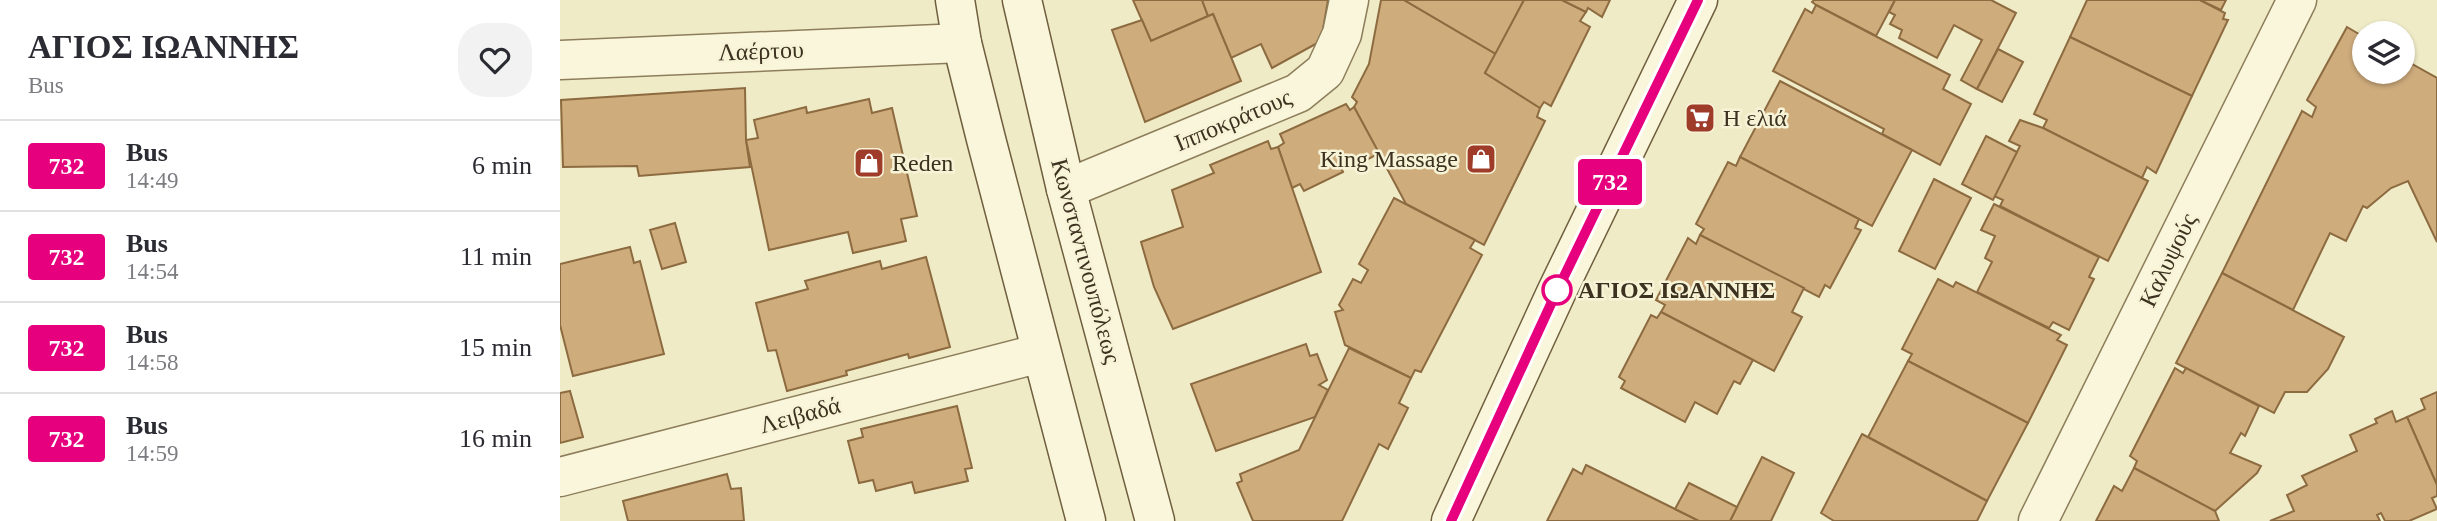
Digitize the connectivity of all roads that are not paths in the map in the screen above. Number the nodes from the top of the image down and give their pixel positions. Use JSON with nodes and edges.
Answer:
{"nodes":[{"id":1,"x":955,"y":0,"type":"edge"},
{"id":2,"x":1022,"y":0,"type":"edge"},
{"id":3,"x":1349,"y":0,"type":"edge"},
{"id":4,"x":1698,"y":0,"type":"edge"},
{"id":5,"x":2297,"y":0,"type":"edge"},
{"id":6,"x":962,"y":43,"type":"junction"},
{"id":7,"x":560,"y":60,"type":"edge"},
{"id":8,"x":1066,"y":189,"type":"junction"},
{"id":9,"x":1041,"y":353,"type":"junction"},
{"id":10,"x":560,"y":477,"type":"edge"},
{"id":11,"x":1086,"y":521,"type":"edge"},
{"id":12,"x":1155,"y":521,"type":"edge"},
{"id":13,"x":1451,"y":521,"type":"edge"},
{"id":14,"x":2038,"y":521,"type":"edge"}],
"edges":[{"from":1,"to":6,"type":"street"},
{"from":2,"to":8,"type":"street","name":"Κωνσταντινουπόλεως"},
{"from":3,"to":8,"type":"street","name":"Ιπποκράτους"},
{"from":4,"to":13,"type":"street"},
{"from":5,"to":14,"type":"street","name":"Καλυψούς"},
{"from":6,"to":7,"type":"street","name":"Λαέρτου"},
{"from":6,"to":9,"type":"street"},
{"from":8,"to":12,"type":"street","name":"Κωνσταντινουπόλεως"},
{"from":9,"to":10,"type":"street","name":"Λειβαδά"},
{"from":9,"to":11,"type":"street"}]}
